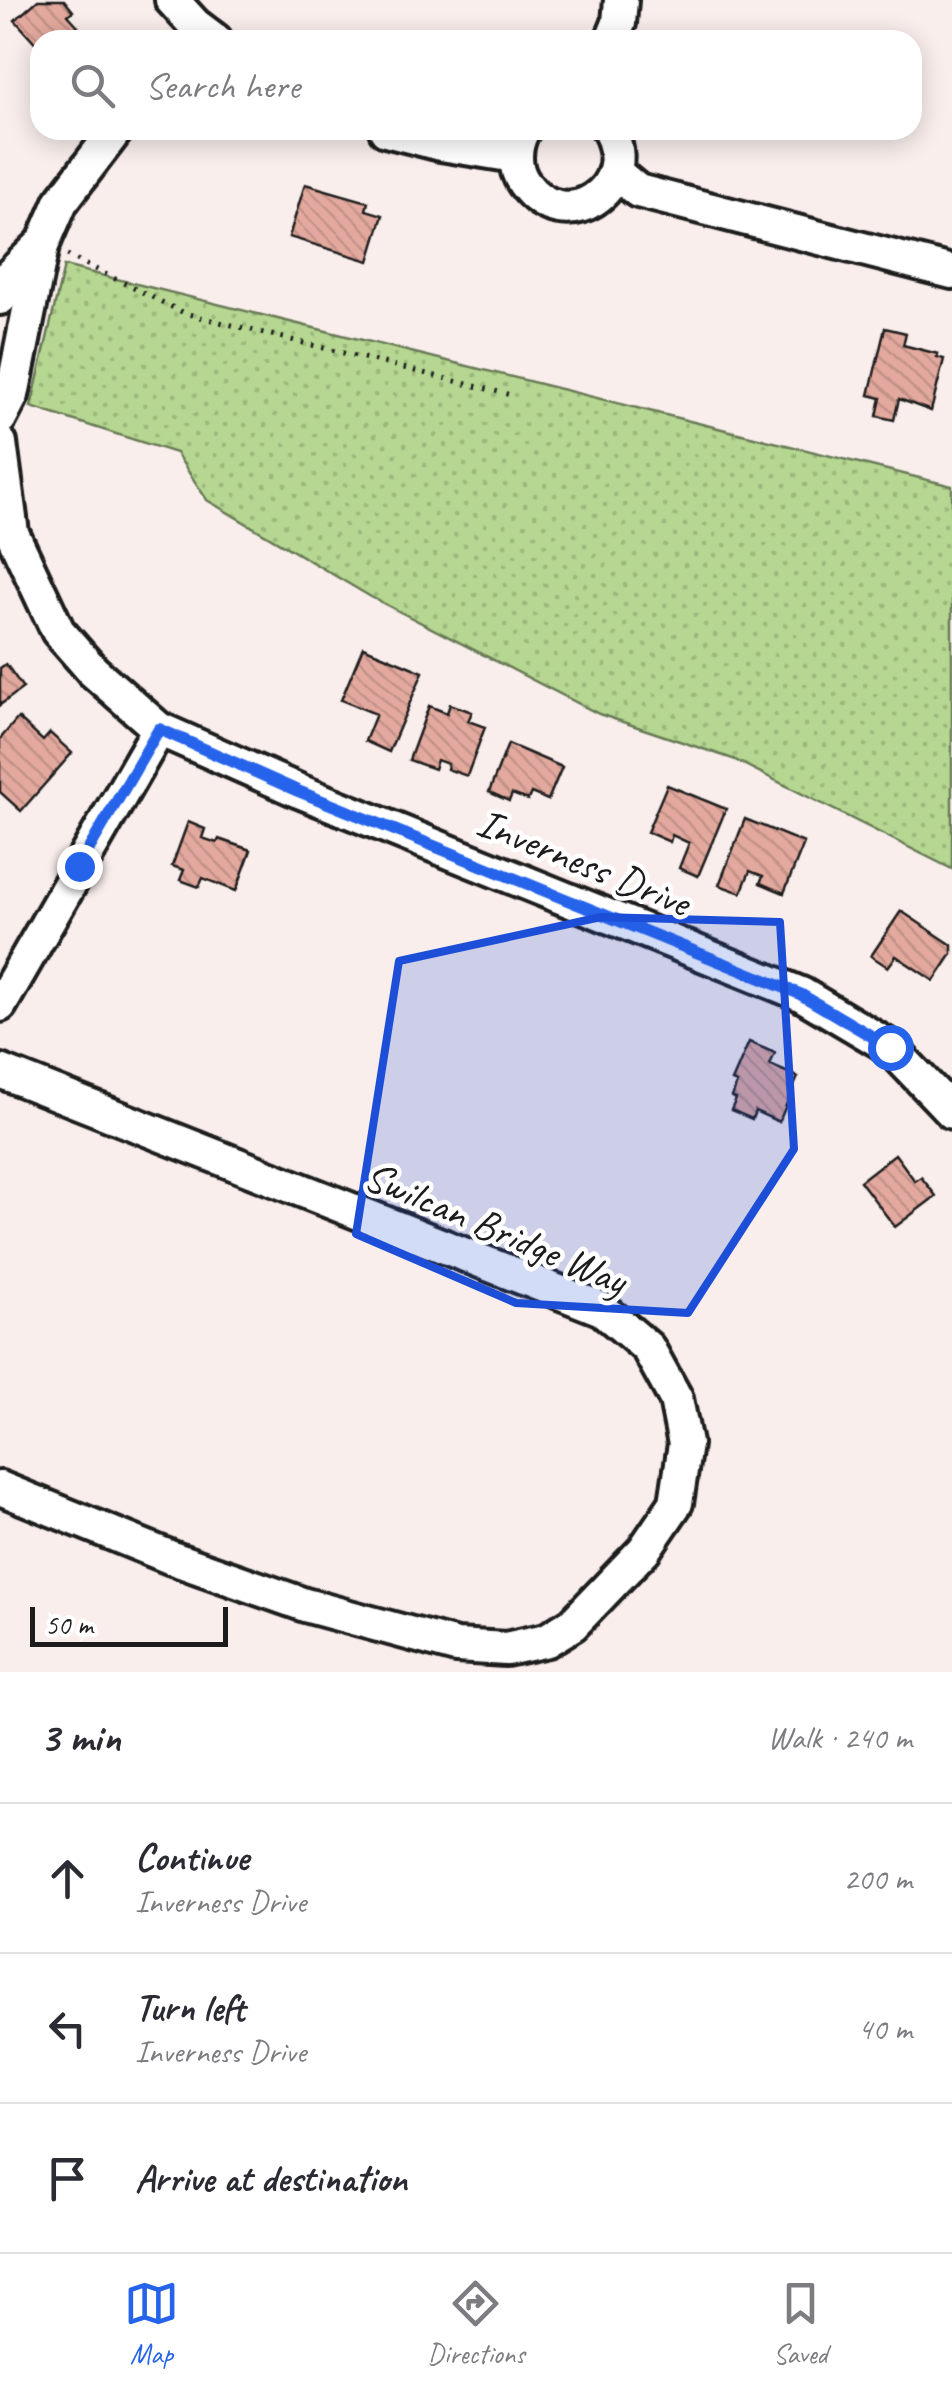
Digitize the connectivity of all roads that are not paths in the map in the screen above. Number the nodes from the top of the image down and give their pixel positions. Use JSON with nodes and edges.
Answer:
{"nodes":[{"id":1,"x":172,"y":0,"type":"edge"},
{"id":2,"x":621,"y":0,"type":"edge"},
{"id":3,"x":194,"y":30,"type":"edge"},
{"id":4,"x":616,"y":30,"type":"edge"},
{"id":5,"x":108,"y":140,"type":"edge"},
{"id":6,"x":426,"y":140,"type":"edge"},
{"id":7,"x":614,"y":140,"type":"edge"},
{"id":8,"x":519,"y":143,"type":"edge"},
{"id":9,"x":615,"y":172,"type":"junction"},
{"id":10,"x":43,"y":243,"type":"junction"},
{"id":11,"x":952,"y":272,"type":"edge"},
{"id":12,"x":0,"y":298,"type":"edge"},
{"id":13,"x":0,"y":418,"type":"edge"},
{"id":14,"x":0,"y":443,"type":"edge"},
{"id":15,"x":159,"y":729,"type":"junction"},
{"id":16,"x":0,"y":1005,"type":"edge"},
{"id":17,"x":0,"y":1070,"type":"edge"},
{"id":18,"x":952,"y":1112,"type":"edge"},
{"id":19,"x":0,"y":1488,"type":"edge"}],
"edges":[{"from":1,"to":3,"type":"street"},
{"from":2,"to":4,"type":"street"},
{"from":5,"to":10,"type":"street"},
{"from":6,"to":8,"type":"street"},
{"from":7,"to":9,"type":"street"},
{"from":8,"to":9,"type":"street"},
{"from":9,"to":11,"type":"street"},
{"from":10,"to":12,"type":"street"},
{"from":10,"to":13,"type":"street"},
{"from":14,"to":15,"type":"street","name":"Inverness Drive"},
{"from":15,"to":16,"type":"street"},
{"from":15,"to":18,"type":"street","name":"Inverness Drive"},
{"from":17,"to":19,"type":"street","name":"Swilcan Bridge Way"}]}
